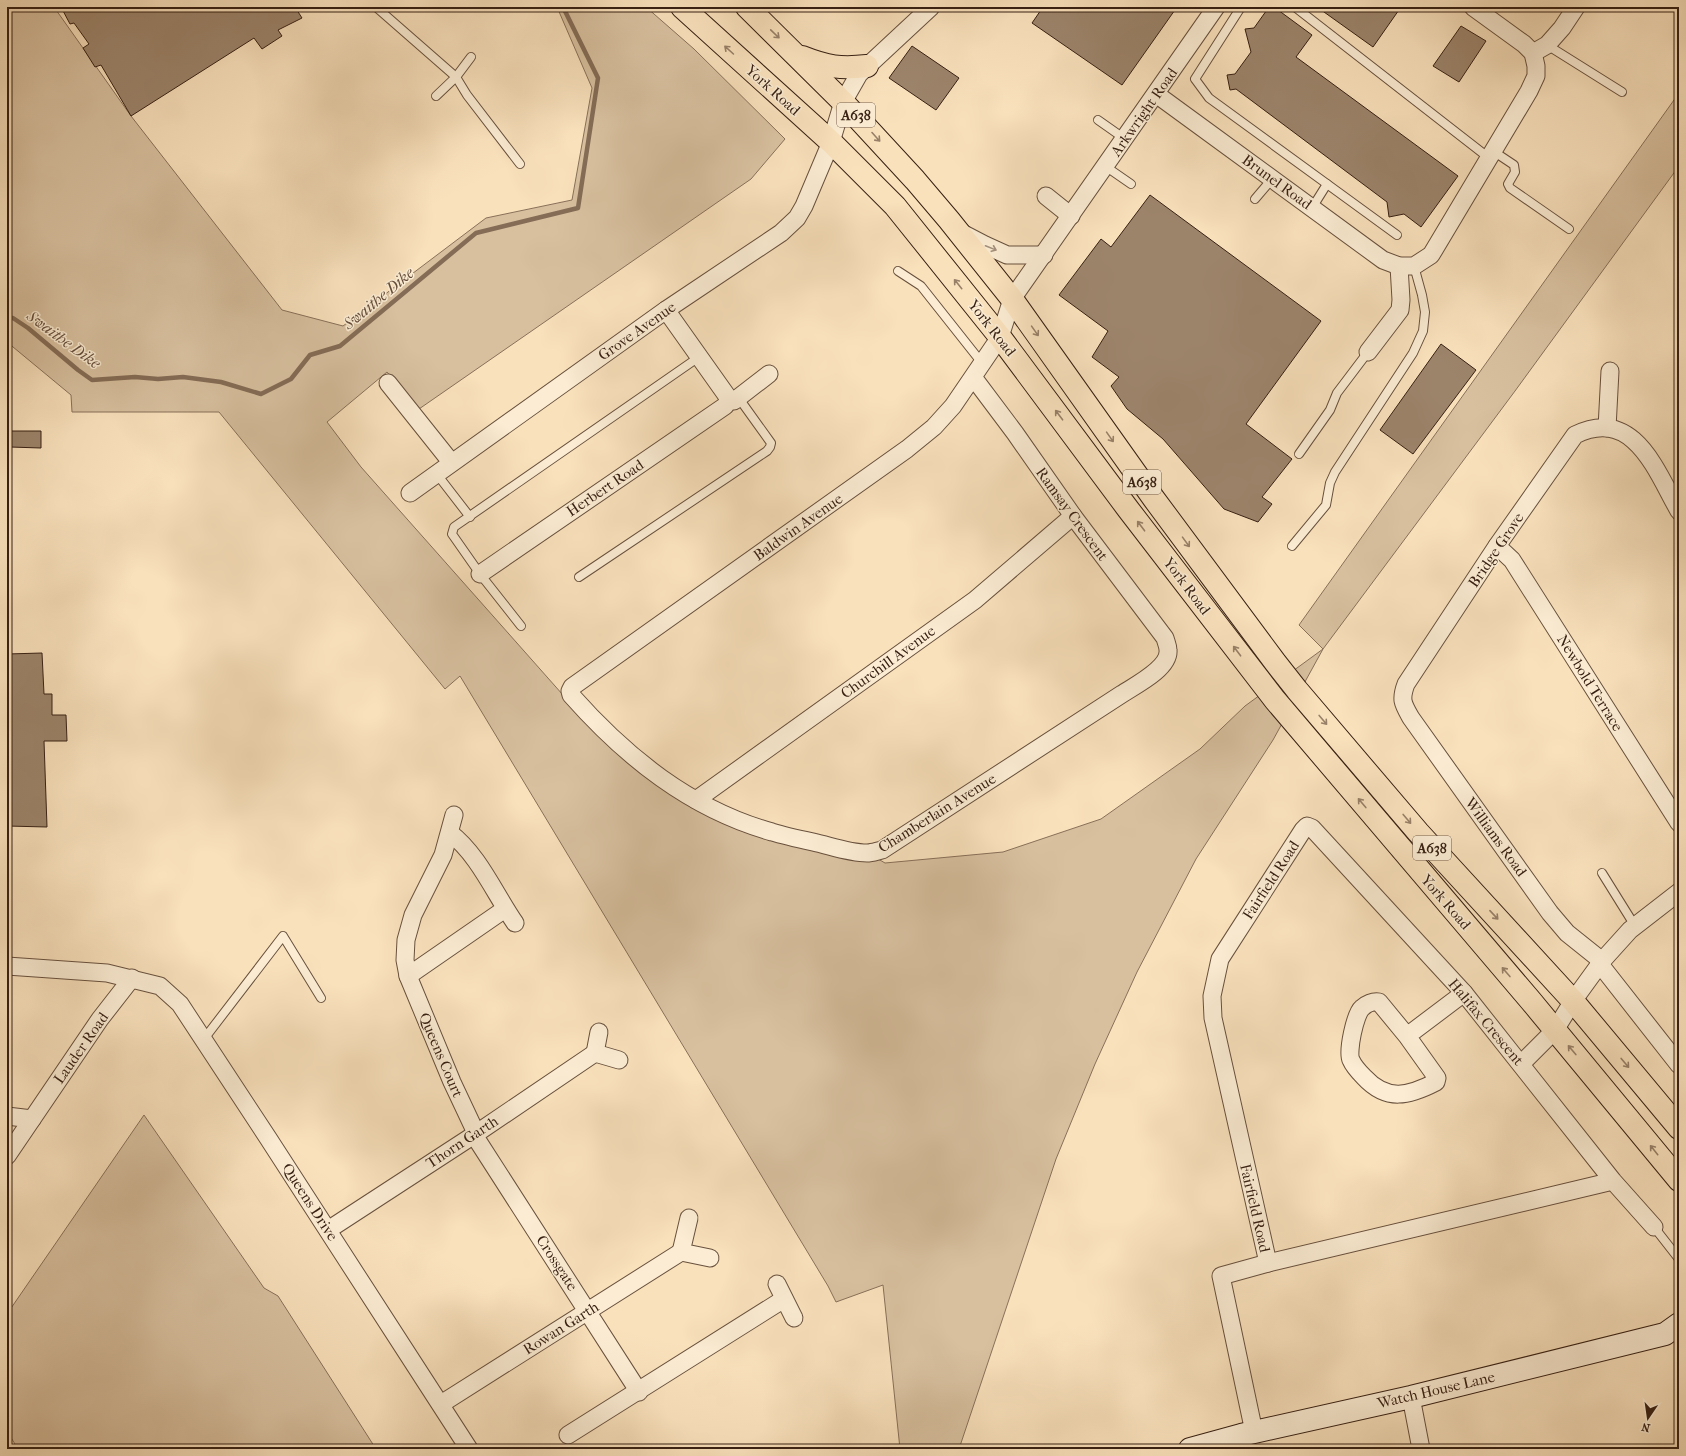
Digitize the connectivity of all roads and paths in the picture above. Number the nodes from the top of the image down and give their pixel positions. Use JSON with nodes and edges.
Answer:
{"nodes":[{"id":1,"x":376,"y":7,"type":"edge"},
{"id":2,"x":682,"y":7,"type":"edge"},
{"id":3,"x":747,"y":7,"type":"edge"},
{"id":4,"x":930,"y":7,"type":"edge"},
{"id":5,"x":1216,"y":7,"type":"edge"},
{"id":6,"x":1241,"y":7,"type":"edge"},
{"id":7,"x":1295,"y":7,"type":"edge"},
{"id":8,"x":1473,"y":7,"type":"edge"},
{"id":9,"x":1576,"y":7,"type":"edge"},
{"id":10,"x":1540,"y":49,"type":"junction"},
{"id":11,"x":797,"y":55,"type":"junction"},
{"id":12,"x":470,"y":57,"type":"dead end"},
{"id":13,"x":867,"y":66,"type":"junction"},
{"id":14,"x":456,"y":77,"type":"junction"},
{"id":15,"x":1622,"y":92,"type":"dead end"},
{"id":16,"x":1156,"y":94,"type":"junction"},
{"id":17,"x":436,"y":96,"type":"dead end"},
{"id":18,"x":844,"y":102,"type":"junction"},
{"id":19,"x":1098,"y":120,"type":"dead end"},
{"id":20,"x":1124,"y":139,"type":"junction"},
{"id":21,"x":831,"y":142,"type":"junction"},
{"id":22,"x":1491,"y":155,"type":"junction"},
{"id":23,"x":520,"y":164,"type":"dead end"},
{"id":24,"x":1105,"y":166,"type":"junction"},
{"id":25,"x":1272,"y":179,"type":"junction"},
{"id":26,"x":1131,"y":184,"type":"dead end"},
{"id":27,"x":1327,"y":184,"type":"junction"},
{"id":28,"x":1046,"y":196,"type":"dead end"},
{"id":29,"x":1255,"y":199,"type":"dead end"},
{"id":30,"x":1312,"y":208,"type":"junction"},
{"id":31,"x":1071,"y":216,"type":"junction"},
{"id":32,"x":1569,"y":229,"type":"dead end"},
{"id":33,"x":957,"y":230,"type":"junction"},
{"id":34,"x":1397,"y":235,"type":"dead end"},
{"id":35,"x":1044,"y":255,"type":"junction"},
{"id":36,"x":1407,"y":266,"type":"junction"},
{"id":37,"x":898,"y":272,"type":"dead end"},
{"id":38,"x":1012,"y":299,"type":"junction"},
{"id":39,"x":666,"y":310,"type":"junction"},
{"id":40,"x":1000,"y":336,"type":"junction"},
{"id":41,"x":1368,"y":352,"type":"joint"},
{"id":42,"x":699,"y":357,"type":"junction"},
{"id":43,"x":977,"y":370,"type":"junction"},
{"id":44,"x":1610,"y":371,"type":"dead end"},
{"id":45,"x":769,"y":374,"type":"dead end"},
{"id":46,"x":388,"y":384,"type":"dead end"},
{"id":47,"x":733,"y":399,"type":"junction"},
{"id":48,"x":1611,"y":429,"type":"junction"},
{"id":49,"x":1299,"y":454,"type":"dead end"},
{"id":50,"x":452,"y":462,"type":"junction"},
{"id":51,"x":436,"y":474,"type":"junction"},
{"id":52,"x":410,"y":492,"type":"dead end"},
{"id":53,"x":1679,"y":511,"type":"edge"},
{"id":54,"x":470,"y":516,"type":"junction"},
{"id":55,"x":1073,"y":516,"type":"junction"},
{"id":56,"x":1292,"y":546,"type":"dead end"},
{"id":57,"x":1497,"y":546,"type":"junction"},
{"id":58,"x":480,"y":574,"type":"junction"},
{"id":59,"x":579,"y":577,"type":"dead end"},
{"id":60,"x":520,"y":626,"type":"dead end"},
{"id":61,"x":1168,"y":652,"type":"joint"},
{"id":62,"x":570,"y":691,"type":"joint"},
{"id":63,"x":1402,"y":703,"type":"joint"},
{"id":64,"x":696,"y":800,"type":"junction"},
{"id":65,"x":454,"y":815,"type":"dead end"},
{"id":66,"x":1679,"y":823,"type":"edge"},
{"id":67,"x":1306,"y":826,"type":"joint"},
{"id":68,"x":450,"y":833,"type":"junction"},
{"id":69,"x":1602,"y":873,"type":"dead end"},
{"id":70,"x":1679,"y":892,"type":"edge"},
{"id":71,"x":505,"y":909,"type":"junction"},
{"id":72,"x":514,"y":924,"type":"dead end"},
{"id":73,"x":1635,"y":926,"type":"junction"},
{"id":74,"x":1600,"y":962,"type":"junction"},
{"id":75,"x":7,"y":966,"type":"edge"},
{"id":76,"x":408,"y":976,"type":"junction"},
{"id":77,"x":132,"y":978,"type":"junction"},
{"id":78,"x":1464,"y":993,"type":"junction"},
{"id":79,"x":321,"y":998,"type":"dead end"},
{"id":80,"x":1573,"y":1000,"type":"junction"},
{"id":81,"x":1555,"y":1030,"type":"junction"},
{"id":82,"x":599,"y":1032,"type":"dead end"},
{"id":83,"x":1407,"y":1036,"type":"junction"},
{"id":84,"x":204,"y":1039,"type":"junction"},
{"id":85,"x":595,"y":1053,"type":"junction"},
{"id":86,"x":619,"y":1060,"type":"dead end"},
{"id":87,"x":1521,"y":1064,"type":"junction"},
{"id":88,"x":1679,"y":1065,"type":"edge"},
{"id":89,"x":7,"y":1116,"type":"edge"},
{"id":90,"x":32,"y":1119,"type":"junction"},
{"id":91,"x":1679,"y":1128,"type":"edge"},
{"id":92,"x":475,"y":1134,"type":"junction"},
{"id":93,"x":7,"y":1156,"type":"edge"},
{"id":94,"x":1679,"y":1180,"type":"edge"},
{"id":95,"x":1613,"y":1181,"type":"junction"},
{"id":96,"x":689,"y":1218,"type":"dead end"},
{"id":97,"x":1654,"y":1228,"type":"joint"},
{"id":98,"x":328,"y":1230,"type":"junction"},
{"id":99,"x":681,"y":1252,"type":"junction"},
{"id":100,"x":710,"y":1258,"type":"dead end"},
{"id":101,"x":1679,"y":1258,"type":"edge"},
{"id":102,"x":1268,"y":1263,"type":"junction"},
{"id":103,"x":588,"y":1311,"type":"junction"},
{"id":104,"x":794,"y":1318,"type":"dead end"},
{"id":105,"x":1679,"y":1324,"type":"edge"},
{"id":106,"x":639,"y":1392,"type":"junction"},
{"id":107,"x":1410,"y":1397,"type":"junction"},
{"id":108,"x":441,"y":1404,"type":"junction"},
{"id":109,"x":1254,"y":1432,"type":"junction"},
{"id":110,"x":568,"y":1435,"type":"dead end"},
{"id":111,"x":1195,"y":1448,"type":"edge"},
{"id":112,"x":469,"y":1449,"type":"edge"},
{"id":113,"x":1421,"y":1449,"type":"edge"}],
"edges":[{"from":1,"to":14,"type":"lane"},
{"from":21,"to":2,"type":"highway","name":"York Road","number":"A638","one_way":true},
{"from":3,"to":11,"type":"highway","name":"York Road","number":"A638","one_way":true},
{"from":4,"to":13,"type":"street","name":"Grove Avenue"},
{"from":5,"to":16,"type":"street","name":"Arkwright Road"},
{"from":6,"to":27,"type":"lane"},
{"from":7,"to":22,"type":"lane"},
{"from":8,"to":10,"type":"street"},
{"from":9,"to":10,"type":"street"},
{"from":10,"to":15,"type":"lane"},
{"from":10,"to":22,"type":"street"},
{"from":11,"to":13,"type":"highway"},
{"from":11,"to":18,"type":"highway","name":"York Road","number":"A638"},
{"from":12,"to":14,"type":"lane"},
{"from":13,"to":18,"type":"street","name":"Grove Avenue"},
{"from":14,"to":17,"type":"lane"},
{"from":14,"to":23,"type":"lane"},
{"from":16,"to":20,"type":"street","name":"Arkwright Road"},
{"from":16,"to":25,"type":"street","name":"Brunel Road"},
{"from":18,"to":21,"type":"street","name":"Grove Avenue"},
{"from":18,"to":33,"type":"highway","name":"York Road","number":"A638","one_way":true},
{"from":19,"to":20,"type":"lane"},
{"from":20,"to":24,"type":"street","name":"Arkwright Road"},
{"from":21,"to":39,"type":"street","name":"Grove Avenue"},
{"from":40,"to":21,"type":"highway","name":"York Road","number":"A638","one_way":true},
{"from":22,"to":32,"type":"lane"},
{"from":22,"to":36,"type":"street"},
{"from":24,"to":26,"type":"lane"},
{"from":24,"to":31,"type":"street","name":"Arkwright Road"},
{"from":25,"to":29,"type":"lane"},
{"from":25,"to":30,"type":"street","name":"Brunel Road"},
{"from":27,"to":30,"type":"lane"},
{"from":27,"to":34,"type":"lane"},
{"from":28,"to":31,"type":"street"},
{"from":30,"to":36,"type":"street","name":"Brunel Road"},
{"from":31,"to":35,"type":"street","name":"Arkwright Road"},
{"from":33,"to":35,"type":"street","one_way":true},
{"from":33,"to":38,"type":"highway","name":"York Road","number":"A638"},
{"from":35,"to":38,"type":"street","name":"Arkwright Road"},
{"from":36,"to":41,"type":"street"},
{"from":36,"to":56,"type":"lane"},
{"from":37,"to":43,"type":"lane"},
{"from":38,"to":40,"type":"street","name":"Arkwright Road"},
{"from":38,"to":80,"type":"highway","name":"York Road","number":"A638","one_way":true},
{"from":39,"to":42,"type":"street"},
{"from":39,"to":50,"type":"street","name":"Grove Avenue"},
{"from":40,"to":43,"type":"street","name":"Baldwin Avenue"},
{"from":81,"to":40,"type":"highway","name":"York Road","number":"A638","one_way":true},
{"from":41,"to":49,"type":"lane"},
{"from":42,"to":47,"type":"street"},
{"from":42,"to":54,"type":"lane"},
{"from":43,"to":55,"type":"street","name":"Ramsay Crescent"},
{"from":43,"to":62,"type":"street","name":"Baldwin Avenue"},
{"from":44,"to":48,"type":"street"},
{"from":45,"to":47,"type":"street","name":"Herbert Road"},
{"from":46,"to":50,"type":"street"},
{"from":47,"to":58,"type":"street","name":"Herbert Road"},
{"from":47,"to":59,"type":"lane"},
{"from":48,"to":53,"type":"street"},
{"from":48,"to":57,"type":"street","name":"Bridge Grove"},
{"from":50,"to":51,"type":"street","name":"Grove Avenue"},
{"from":51,"to":52,"type":"street","name":"Grove Avenue"},
{"from":51,"to":54,"type":"lane"},
{"from":54,"to":58,"type":"lane"},
{"from":55,"to":61,"type":"street","name":"Ramsay Crescent"},
{"from":55,"to":64,"type":"street","name":"Churchill Avenue"},
{"from":57,"to":63,"type":"street","name":"Bridge Grove"},
{"from":57,"to":66,"type":"street","name":"Newbold Terrace"},
{"from":58,"to":60,"type":"lane"},
{"from":61,"to":64,"type":"street","name":"Chamberlain Avenue"},
{"from":62,"to":64,"type":"street","name":"Chamberlain Avenue"},
{"from":63,"to":74,"type":"street","name":"Williams Road"},
{"from":65,"to":68,"type":"street","name":"Queens Court"},
{"from":67,"to":78,"type":"street","name":"Halifax Crescent"},
{"from":67,"to":102,"type":"street","name":"Fairfield Road"},
{"from":68,"to":71,"type":"street"},
{"from":68,"to":76,"type":"street","name":"Queens Court"},
{"from":69,"to":73,"type":"lane"},
{"from":70,"to":73,"type":"street"},
{"from":71,"to":72,"type":"street"},
{"from":71,"to":76,"type":"street"},
{"from":73,"to":74,"type":"street"},
{"from":74,"to":80,"type":"street"},
{"from":74,"to":88,"type":"street","name":"Williams Road"},
{"from":75,"to":77,"type":"street","name":"Queens Drive"},
{"from":76,"to":92,"type":"street","name":"Queens Court"},
{"from":77,"to":84,"type":"street","name":"Queens Drive"},
{"from":77,"to":90,"type":"street","name":"Lauder Road"},
{"from":78,"to":83,"type":"street"},
{"from":78,"to":87,"type":"street","name":"Halifax Crescent"},
{"from":79,"to":84,"type":"lane"},
{"from":80,"to":81,"type":"street"},
{"from":80,"to":91,"type":"highway","name":"York Road","number":"A638","one_way":true},
{"from":81,"to":87,"type":"street"},
{"from":94,"to":81,"type":"highway","name":"York Road","number":"A638","one_way":true},
{"from":82,"to":85,"type":"street"},
{"from":83,"to":83,"type":"street"},
{"from":84,"to":98,"type":"street","name":"Queens Drive"},
{"from":85,"to":86,"type":"street"},
{"from":85,"to":92,"type":"street","name":"Thorn Garth"},
{"from":87,"to":95,"type":"street","name":"Halifax Crescent"},
{"from":89,"to":90,"type":"street"},
{"from":90,"to":93,"type":"street","name":"Lauder Road"},
{"from":92,"to":98,"type":"street","name":"Thorn Garth"},
{"from":92,"to":103,"type":"street","name":"Crossgate"},
{"from":95,"to":97,"type":"street","name":"Halifax Crescent"},
{"from":95,"to":102,"type":"street","name":"Fairfield Road"},
{"from":96,"to":99,"type":"street"},
{"from":97,"to":101,"type":"lane"},
{"from":98,"to":108,"type":"street","name":"Queens Drive"},
{"from":99,"to":100,"type":"street"},
{"from":99,"to":103,"type":"street","name":"Rowan Garth"},
{"from":102,"to":109,"type":"street"},
{"from":103,"to":106,"type":"street","name":"Crossgate"},
{"from":103,"to":108,"type":"street","name":"Rowan Garth"},
{"from":104,"to":106,"type":"street"},
{"from":105,"to":107,"type":"street","name":"Watch House Lane"},
{"from":106,"to":110,"type":"street"},
{"from":107,"to":109,"type":"street","name":"Watch House Lane"},
{"from":107,"to":113,"type":"street"},
{"from":108,"to":112,"type":"street","name":"Queens Drive"},
{"from":109,"to":111,"type":"street","name":"Watch House Lane"}]}
